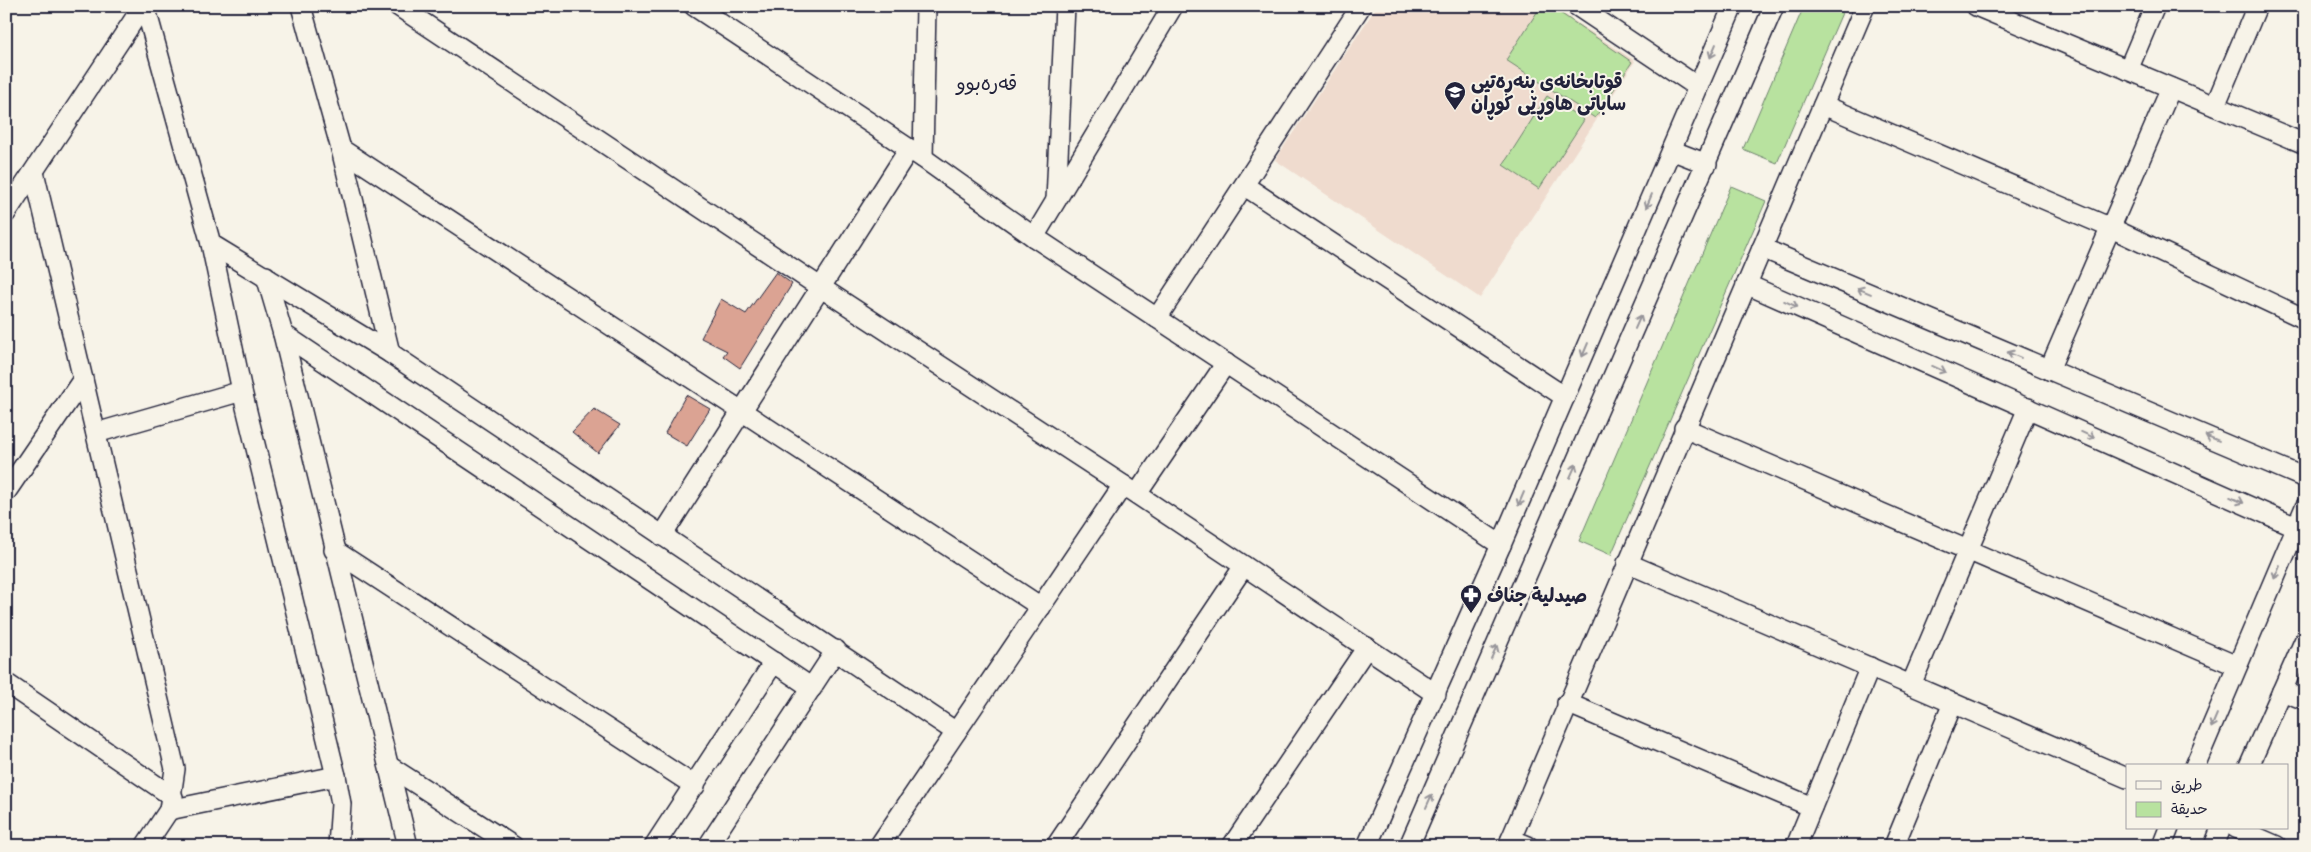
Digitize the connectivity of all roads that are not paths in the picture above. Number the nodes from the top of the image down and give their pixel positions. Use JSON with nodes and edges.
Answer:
{"nodes":[{"id":1,"x":144,"y":6,"type":"edge"},
{"id":2,"x":301,"y":6,"type":"edge"},
{"id":3,"x":398,"y":6,"type":"edge"},
{"id":4,"x":694,"y":6,"type":"edge"},
{"id":5,"x":926,"y":6,"type":"edge"},
{"id":6,"x":1065,"y":6,"type":"edge"},
{"id":7,"x":1173,"y":6,"type":"edge"},
{"id":8,"x":1361,"y":6,"type":"edge"},
{"id":9,"x":1577,"y":6,"type":"edge"},
{"id":10,"x":1732,"y":6,"type":"edge"},
{"id":11,"x":1774,"y":6,"type":"edge"},
{"id":12,"x":1865,"y":6,"type":"edge"},
{"id":13,"x":1976,"y":6,"type":"edge"},
{"id":14,"x":2155,"y":6,"type":"edge"},
{"id":15,"x":2257,"y":6,"type":"edge"},
{"id":16,"x":2128,"y":70,"type":"junction"},
{"id":17,"x":1698,"y":87,"type":"junction"},
{"id":18,"x":2172,"y":88,"type":"junction"},
{"id":19,"x":1823,"y":105,"type":"junction"},
{"id":20,"x":2216,"y":106,"type":"junction"},
{"id":21,"x":2305,"y":144,"type":"edge"},
{"id":22,"x":341,"y":149,"type":"junction"},
{"id":23,"x":1671,"y":150,"type":"junction"},
{"id":24,"x":916,"y":154,"type":"junction"},
{"id":25,"x":1707,"y":164,"type":"junction"},
{"id":26,"x":34,"y":172,"type":"junction"},
{"id":27,"x":1245,"y":186,"type":"junction"},
{"id":28,"x":1056,"y":202,"type":"junction"},
{"id":29,"x":6,"y":214,"type":"edge"},
{"id":30,"x":2110,"y":227,"type":"junction"},
{"id":31,"x":1034,"y":237,"type":"junction"},
{"id":32,"x":211,"y":244,"type":"junction"},
{"id":33,"x":1762,"y":248,"type":"junction"},
{"id":34,"x":266,"y":276,"type":"junction"},
{"id":35,"x":1746,"y":284,"type":"junction"},
{"id":36,"x":820,"y":287,"type":"junction"},
{"id":37,"x":1157,"y":318,"type":"junction"},
{"id":38,"x":2305,"y":319,"type":"edge"},
{"id":39,"x":283,"y":334,"type":"junction"},
{"id":40,"x":390,"y":353,"type":"junction"},
{"id":41,"x":1226,"y":363,"type":"junction"},
{"id":42,"x":2049,"y":370,"type":"junction"},
{"id":43,"x":83,"y":380,"type":"junction"},
{"id":44,"x":242,"y":391,"type":"junction"},
{"id":45,"x":1565,"y":397,"type":"junction"},
{"id":46,"x":2028,"y":408,"type":"junction"},
{"id":47,"x":742,"y":410,"type":"junction"},
{"id":48,"x":1684,"y":428,"type":"junction"},
{"id":49,"x":96,"y":433,"type":"junction"},
{"id":50,"x":2305,"y":478,"type":"edge"},
{"id":51,"x":1130,"y":489,"type":"junction"},
{"id":52,"x":6,"y":492,"type":"edge"},
{"id":53,"x":2305,"y":507,"type":"edge"},
{"id":54,"x":2300,"y":529,"type":"edge"},
{"id":55,"x":662,"y":536,"type":"junction"},
{"id":56,"x":1501,"y":545,"type":"junction"},
{"id":57,"x":334,"y":550,"type":"junction"},
{"id":58,"x":1968,"y":550,"type":"junction"},
{"id":59,"x":1627,"y":562,"type":"junction"},
{"id":60,"x":1244,"y":566,"type":"junction"},
{"id":61,"x":1041,"y":607,"type":"junction"},
{"id":62,"x":2305,"y":639,"type":"edge"},
{"id":63,"x":1367,"y":647,"type":"junction"},
{"id":64,"x":836,"y":650,"type":"junction"},
{"id":65,"x":774,"y":662,"type":"junction"},
{"id":66,"x":2237,"y":666,"type":"junction"},
{"id":67,"x":1870,"y":667,"type":"junction"},
{"id":68,"x":6,"y":683,"type":"edge"},
{"id":69,"x":1911,"y":685,"type":"junction"},
{"id":70,"x":812,"y":688,"type":"junction"},
{"id":71,"x":2282,"y":691,"type":"junction"},
{"id":72,"x":1436,"y":694,"type":"junction"},
{"id":73,"x":2305,"y":700,"type":"edge"},
{"id":74,"x":1567,"y":703,"type":"junction"},
{"id":75,"x":1953,"y":704,"type":"junction"},
{"id":76,"x":956,"y":732,"type":"junction"},
{"id":77,"x":2196,"y":764,"type":"edge"},
{"id":78,"x":2250,"y":764,"type":"edge"},
{"id":79,"x":389,"y":766,"type":"junction"},
{"id":80,"x":336,"y":776,"type":"junction"},
{"id":81,"x":2126,"y":778,"type":"edge"},
{"id":82,"x":695,"y":786,"type":"junction"},
{"id":83,"x":171,"y":803,"type":"junction"},
{"id":84,"x":1812,"y":807,"type":"junction"},
{"id":85,"x":2168,"y":830,"type":"edge"},
{"id":86,"x":2221,"y":830,"type":"edge"},
{"id":87,"x":2241,"y":830,"type":"edge"},
{"id":88,"x":1516,"y":843,"type":"edge"},
{"id":89,"x":1899,"y":844,"type":"edge"},
{"id":90,"x":144,"y":846,"type":"edge"},
{"id":91,"x":338,"y":846,"type":"edge"},
{"id":92,"x":408,"y":846,"type":"edge"},
{"id":93,"x":513,"y":846,"type":"edge"},
{"id":94,"x":654,"y":846,"type":"edge"},
{"id":95,"x":708,"y":846,"type":"edge"},
{"id":96,"x":879,"y":846,"type":"edge"},
{"id":97,"x":1056,"y":846,"type":"edge"},
{"id":98,"x":1232,"y":846,"type":"edge"},
{"id":99,"x":1367,"y":846,"type":"edge"},
{"id":100,"x":1409,"y":846,"type":"edge"},
{"id":101,"x":1796,"y":846,"type":"edge"},
{"id":102,"x":2162,"y":846,"type":"edge"},
{"id":103,"x":2214,"y":846,"type":"edge"},
{"id":104,"x":2277,"y":846,"type":"edge"}],
"edges":[{"from":1,"to":26,"type":"street"},
{"from":1,"to":32,"type":"street"},
{"from":2,"to":22,"type":"street"},
{"from":3,"to":36,"type":"street"},
{"from":4,"to":24,"type":"street"},
{"from":5,"to":24,"type":"street"},
{"from":6,"to":28,"type":"street"},
{"from":7,"to":28,"type":"street"},
{"from":8,"to":27,"type":"street"},
{"from":9,"to":17,"type":"street"},
{"from":10,"to":17,"type":"street","one_way":true},
{"from":11,"to":25,"type":"street"},
{"from":12,"to":19,"type":"street"},
{"from":13,"to":16,"type":"street"},
{"from":14,"to":16,"type":"street"},
{"from":15,"to":20,"type":"street"},
{"from":16,"to":18,"type":"street"},
{"from":17,"to":23,"type":"street"},
{"from":18,"to":20,"type":"street"},
{"from":18,"to":30,"type":"street"},
{"from":19,"to":30,"type":"street"},
{"from":19,"to":33,"type":"street"},
{"from":20,"to":21,"type":"street"},
{"from":22,"to":40,"type":"street"},
{"from":22,"to":47,"type":"street"},
{"from":23,"to":25,"type":"street"},
{"from":23,"to":45,"type":"street","one_way":true},
{"from":24,"to":31,"type":"street"},
{"from":24,"to":36,"type":"street"},
{"from":100,"to":25,"type":"street","one_way":true},
{"from":26,"to":29,"type":"street"},
{"from":26,"to":43,"type":"street"},
{"from":27,"to":37,"type":"street"},
{"from":27,"to":45,"type":"street"},
{"from":28,"to":31,"type":"street"},
{"from":30,"to":38,"type":"street"},
{"from":30,"to":42,"type":"street"},
{"from":31,"to":37,"type":"street"},
{"from":32,"to":34,"type":"street"},
{"from":32,"to":44,"type":"street"},
{"from":33,"to":35,"type":"street"},
{"from":42,"to":33,"type":"street","one_way":true},
{"from":34,"to":39,"type":"street"},
{"from":34,"to":40,"type":"street"},
{"from":35,"to":46,"type":"street","one_way":true},
{"from":35,"to":48,"type":"street"},
{"from":36,"to":47,"type":"street"},
{"from":36,"to":51,"type":"street"},
{"from":37,"to":41,"type":"street"},
{"from":39,"to":57,"type":"street"},
{"from":39,"to":65,"type":"street"},
{"from":40,"to":55,"type":"street"},
{"from":41,"to":51,"type":"street"},
{"from":41,"to":56,"type":"street"},
{"from":50,"to":42,"type":"street","one_way":true},
{"from":43,"to":49,"type":"street"},
{"from":43,"to":52,"type":"street"},
{"from":44,"to":49,"type":"street"},
{"from":44,"to":80,"type":"street"},
{"from":45,"to":56,"type":"street","one_way":true},
{"from":46,"to":54,"type":"street","one_way":true},
{"from":46,"to":58,"type":"street"},
{"from":47,"to":55,"type":"street"},
{"from":47,"to":61,"type":"street"},
{"from":48,"to":58,"type":"street"},
{"from":48,"to":59,"type":"street"},
{"from":49,"to":83,"type":"street"},
{"from":51,"to":60,"type":"street"},
{"from":51,"to":61,"type":"street"},
{"from":53,"to":54,"type":"street"},
{"from":54,"to":66,"type":"street","one_way":true},
{"from":55,"to":64,"type":"street"},
{"from":56,"to":72,"type":"street"},
{"from":57,"to":79,"type":"street"},
{"from":57,"to":82,"type":"street"},
{"from":58,"to":66,"type":"street"},
{"from":58,"to":69,"type":"street"},
{"from":59,"to":67,"type":"street"},
{"from":59,"to":74,"type":"street"},
{"from":60,"to":63,"type":"street"},
{"from":60,"to":97,"type":"street"},
{"from":61,"to":76,"type":"street"},
{"from":62,"to":71,"type":"street"},
{"from":63,"to":72,"type":"street"},
{"from":63,"to":98,"type":"street"},
{"from":64,"to":70,"type":"street"},
{"from":64,"to":76,"type":"street"},
{"from":65,"to":70,"type":"street"},
{"from":65,"to":82,"type":"street"},
{"from":66,"to":77,"type":"street","one_way":true},
{"from":67,"to":69,"type":"street"},
{"from":67,"to":84,"type":"street"},
{"from":68,"to":83,"type":"street"},
{"from":69,"to":75,"type":"street"},
{"from":70,"to":95,"type":"street"},
{"from":71,"to":73,"type":"street"},
{"from":71,"to":78,"type":"street"},
{"from":72,"to":99,"type":"street"},
{"from":74,"to":84,"type":"street"},
{"from":74,"to":88,"type":"street"},
{"from":75,"to":81,"type":"street"},
{"from":75,"to":89,"type":"street"},
{"from":76,"to":96,"type":"street"},
{"from":79,"to":92,"type":"street"},
{"from":79,"to":93,"type":"street"},
{"from":80,"to":83,"type":"street"},
{"from":80,"to":91,"type":"street"},
{"from":82,"to":94,"type":"street"},
{"from":83,"to":90,"type":"street"},
{"from":84,"to":101,"type":"street"},
{"from":85,"to":102,"type":"street"},
{"from":86,"to":103,"type":"street"},
{"from":87,"to":104,"type":"street"}]}
